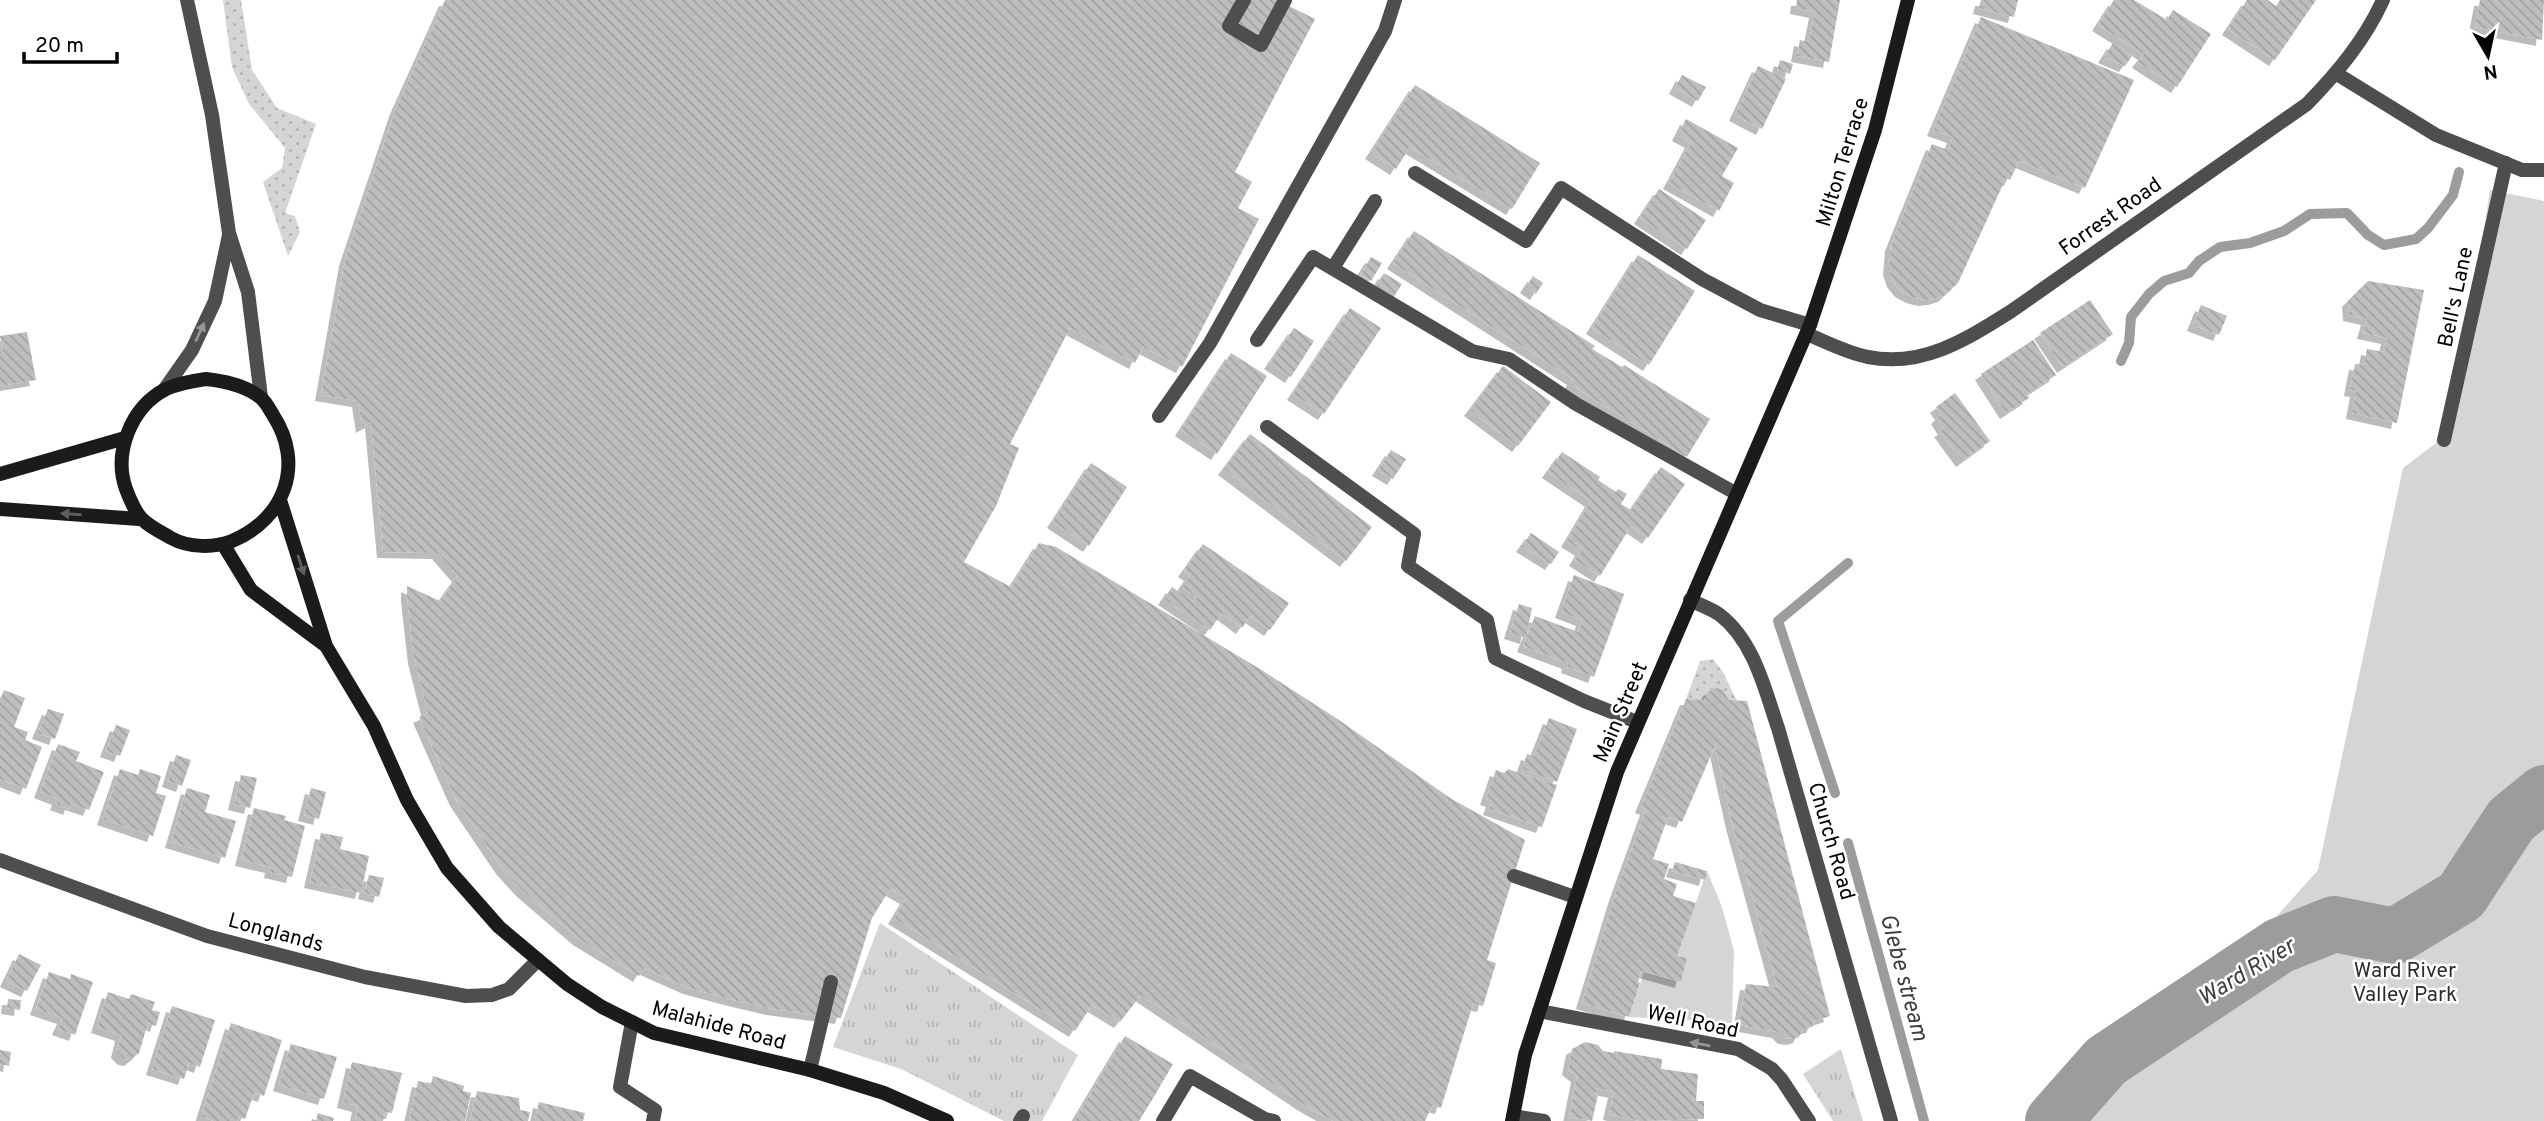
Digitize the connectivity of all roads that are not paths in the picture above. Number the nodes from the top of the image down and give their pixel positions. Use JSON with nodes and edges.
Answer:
{"nodes":[{"id":1,"x":187,"y":0,"type":"edge"},
{"id":2,"x":1244,"y":0,"type":"edge"},
{"id":3,"x":1285,"y":0,"type":"edge"},
{"id":4,"x":1395,"y":0,"type":"edge"},
{"id":5,"x":1908,"y":0,"type":"edge"},
{"id":6,"x":2383,"y":0,"type":"edge"},
{"id":7,"x":2337,"y":74,"type":"junction"},
{"id":8,"x":2506,"y":163,"type":"junction"},
{"id":9,"x":2544,"y":170,"type":"edge"},
{"id":10,"x":1415,"y":173,"type":"dead end"},
{"id":11,"x":1375,"y":201,"type":"dead end"},
{"id":12,"x":229,"y":233,"type":"junction"},
{"id":13,"x":1333,"y":268,"type":"junction"},
{"id":14,"x":1809,"y":329,"type":"junction"},
{"id":15,"x":1257,"y":340,"type":"dead end"},
{"id":16,"x":164,"y":390,"type":"junction"},
{"id":17,"x":261,"y":397,"type":"junction"},
{"id":18,"x":1159,"y":416,"type":"dead end"},
{"id":19,"x":1267,"y":427,"type":"dead end"},
{"id":20,"x":125,"y":438,"type":"junction"},
{"id":21,"x":2444,"y":440,"type":"dead end"},
{"id":22,"x":0,"y":474,"type":"edge"},
{"id":23,"x":1737,"y":494,"type":"junction"},
{"id":24,"x":280,"y":500,"type":"junction"},
{"id":25,"x":0,"y":509,"type":"edge"},
{"id":26,"x":139,"y":519,"type":"junction"},
{"id":27,"x":223,"y":544,"type":"junction"},
{"id":28,"x":1690,"y":600,"type":"junction"},
{"id":29,"x":326,"y":646,"type":"junction"},
{"id":30,"x":1637,"y":722,"type":"junction"},
{"id":31,"x":0,"y":860,"type":"edge"},
{"id":32,"x":1514,"y":876,"type":"dead end"},
{"id":33,"x":1575,"y":897,"type":"junction"},
{"id":34,"x":538,"y":960,"type":"junction"},
{"id":35,"x":831,"y":982,"type":"dead end"},
{"id":36,"x":1539,"y":1011,"type":"junction"},
{"id":37,"x":632,"y":1023,"type":"junction"},
{"id":38,"x":810,"y":1070,"type":"junction"},
{"id":39,"x":1513,"y":1118,"type":"edge"},
{"id":40,"x":653,"y":1121,"type":"edge"},
{"id":41,"x":947,"y":1121,"type":"edge"},
{"id":42,"x":1163,"y":1121,"type":"edge"},
{"id":43,"x":1274,"y":1121,"type":"edge"},
{"id":44,"x":1544,"y":1121,"type":"edge"},
{"id":45,"x":1809,"y":1121,"type":"edge"},
{"id":46,"x":1891,"y":1121,"type":"edge"}],
"edges":[{"from":1,"to":12,"type":"street"},
{"from":2,"to":3,"type":"street"},
{"from":4,"to":18,"type":"street"},
{"from":5,"to":14,"type":"main road","name":"Milton Terrace"},
{"from":6,"to":7,"type":"street","name":"Forrest Road"},
{"from":7,"to":8,"type":"street"},
{"from":7,"to":14,"type":"street","name":"Forrest Road"},
{"from":8,"to":9,"type":"street"},
{"from":8,"to":21,"type":"street","name":"Bell's Lane"},
{"from":10,"to":14,"type":"street","name":"Forrest Road"},
{"from":11,"to":13,"type":"street"},
{"from":16,"to":12,"type":"street","one_way":true},
{"from":12,"to":17,"type":"street"},
{"from":13,"to":15,"type":"street"},
{"from":13,"to":23,"type":"street"},
{"from":14,"to":23,"type":"main road","name":"Main Street"},
{"from":16,"to":17,"type":"main road"},
{"from":16,"to":20,"type":"main road"},
{"from":17,"to":24,"type":"main road"},
{"from":19,"to":30,"type":"street"},
{"from":20,"to":22,"type":"main road"},
{"from":20,"to":26,"type":"main road"},
{"from":23,"to":28,"type":"main road","name":"Main Street"},
{"from":24,"to":27,"type":"main road"},
{"from":24,"to":29,"type":"main road","name":"Malahide Road","one_way":true},
{"from":26,"to":25,"type":"main road","one_way":true},
{"from":26,"to":27,"type":"main road"},
{"from":27,"to":29,"type":"main road","name":"Malahide Road"},
{"from":28,"to":30,"type":"main road","name":"Main Street"},
{"from":28,"to":46,"type":"street","name":"Church Road"},
{"from":29,"to":34,"type":"main road","name":"Malahide Road"},
{"from":30,"to":33,"type":"main road","name":"Main Street"},
{"from":31,"to":34,"type":"street","name":"Longlands"},
{"from":32,"to":33,"type":"street"},
{"from":33,"to":36,"type":"main road","name":"Main Street"},
{"from":34,"to":37,"type":"main road","name":"Malahide Road"},
{"from":35,"to":38,"type":"street"},
{"from":36,"to":39,"type":"main road","name":"Main Street"},
{"from":45,"to":36,"type":"street","name":"Well Road","one_way":true},
{"from":37,"to":38,"type":"main road","name":"Malahide Road"},
{"from":37,"to":40,"type":"street"},
{"from":38,"to":41,"type":"main road","name":"Malahide Road"},
{"from":39,"to":44,"type":"street"},
{"from":42,"to":43,"type":"street"}]}
